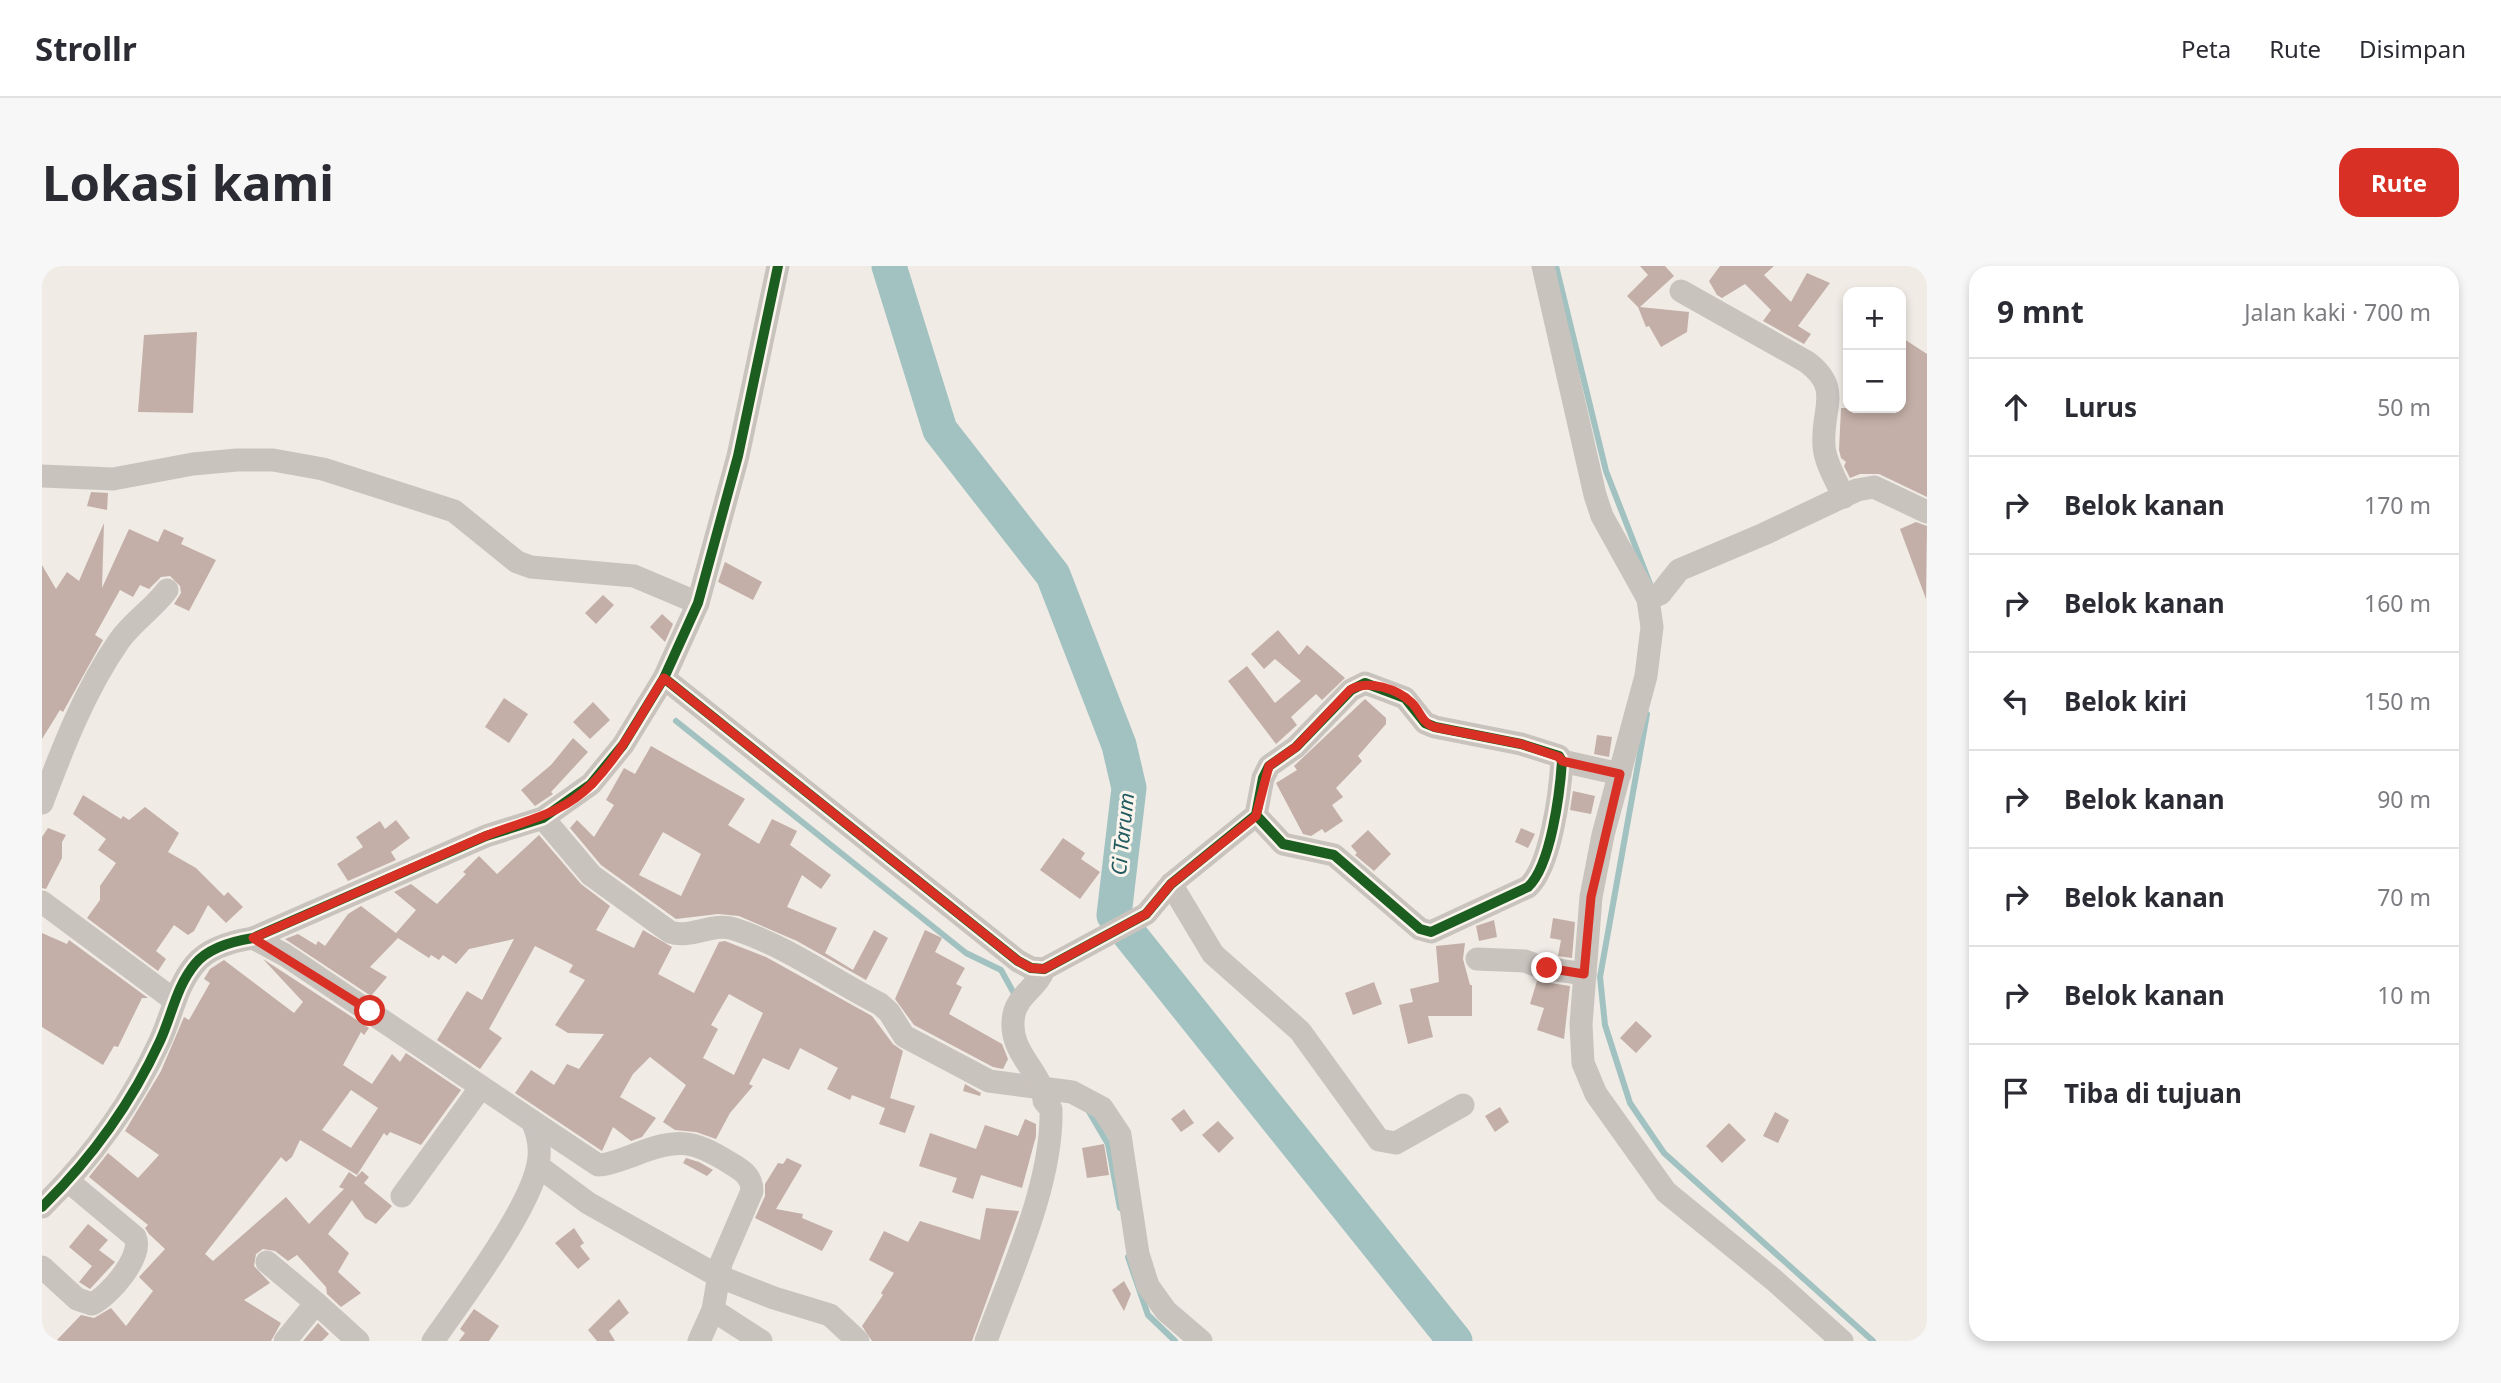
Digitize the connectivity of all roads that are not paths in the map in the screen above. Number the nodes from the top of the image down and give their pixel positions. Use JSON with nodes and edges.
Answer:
{"nodes":[{"id":1,"x":778,"y":266,"type":"edge"},
{"id":2,"x":1543,"y":266,"type":"edge"},
{"id":3,"x":1681,"y":291,"type":"dead end"},
{"id":4,"x":42,"y":476,"type":"edge"},
{"id":5,"x":1844,"y":497,"type":"junction"},
{"id":6,"x":1927,"y":512,"type":"edge"},
{"id":7,"x":167,"y":590,"type":"dead end"},
{"id":8,"x":1652,"y":598,"type":"junction"},
{"id":9,"x":698,"y":603,"type":"junction"},
{"id":10,"x":664,"y":678,"type":"junction"},
{"id":11,"x":1562,"y":761,"type":"junction"},
{"id":12,"x":1620,"y":774,"type":"junction"},
{"id":13,"x":42,"y":803,"type":"edge"},
{"id":14,"x":1256,"y":816,"type":"junction"},
{"id":15,"x":543,"y":818,"type":"junction"},
{"id":16,"x":1171,"y":884,"type":"junction"},
{"id":17,"x":42,"y":902,"type":"edge"},
{"id":18,"x":253,"y":938,"type":"junction"},
{"id":19,"x":1477,"y":959,"type":"dead end"},
{"id":20,"x":1053,"y":964,"type":"junction"},
{"id":21,"x":1584,"y":974,"type":"junction"},
{"id":22,"x":174,"y":1000,"type":"junction"},
{"id":23,"x":481,"y":1087,"type":"junction"},
{"id":24,"x":1049,"y":1090,"type":"junction"},
{"id":25,"x":1463,"y":1105,"type":"dead end"},
{"id":26,"x":533,"y":1121,"type":"junction"},
{"id":27,"x":538,"y":1166,"type":"junction"},
{"id":28,"x":68,"y":1181,"type":"junction"},
{"id":29,"x":402,"y":1195,"type":"dead end"},
{"id":30,"x":42,"y":1207,"type":"edge"},
{"id":31,"x":267,"y":1262,"type":"dead end"},
{"id":32,"x":42,"y":1267,"type":"edge"},
{"id":33,"x":718,"y":1276,"type":"junction"},
{"id":34,"x":316,"y":1303,"type":"junction"},
{"id":35,"x":713,"y":1310,"type":"junction"},
{"id":36,"x":285,"y":1341,"type":"edge"},
{"id":37,"x":358,"y":1341,"type":"edge"},
{"id":38,"x":433,"y":1341,"type":"edge"},
{"id":39,"x":698,"y":1341,"type":"edge"},
{"id":40,"x":761,"y":1341,"type":"edge"},
{"id":41,"x":858,"y":1341,"type":"edge"},
{"id":42,"x":986,"y":1341,"type":"edge"},
{"id":43,"x":1201,"y":1341,"type":"edge"},
{"id":44,"x":1842,"y":1341,"type":"edge"}],
"edges":[{"from":1,"to":9,"type":"street"},
{"from":2,"to":8,"type":"street"},
{"from":3,"to":5,"type":"street"},
{"from":4,"to":9,"type":"street"},
{"from":5,"to":6,"type":"street"},
{"from":5,"to":8,"type":"street"},
{"from":7,"to":13,"type":"street"},
{"from":8,"to":12,"type":"street"},
{"from":9,"to":10,"type":"street"},
{"from":10,"to":15,"type":"street"},
{"from":10,"to":20,"type":"street"},
{"from":11,"to":12,"type":"street"},
{"from":11,"to":14,"type":"street"},
{"from":11,"to":14,"type":"street"},
{"from":12,"to":21,"type":"street"},
{"from":14,"to":16,"type":"street"},
{"from":15,"to":18,"type":"street"},
{"from":15,"to":24,"type":"street"},
{"from":16,"to":20,"type":"street"},
{"from":16,"to":25,"type":"street"},
{"from":17,"to":22,"type":"street"},
{"from":18,"to":22,"type":"street"},
{"from":18,"to":23,"type":"street"},
{"from":19,"to":21,"type":"street"},
{"from":20,"to":24,"type":"street"},
{"from":21,"to":44,"type":"street"},
{"from":22,"to":28,"type":"street"},
{"from":23,"to":26,"type":"street"},
{"from":23,"to":29,"type":"street"},
{"from":24,"to":42,"type":"street"},
{"from":24,"to":43,"type":"street"},
{"from":26,"to":27,"type":"street"},
{"from":26,"to":33,"type":"street"},
{"from":27,"to":33,"type":"street"},
{"from":27,"to":38,"type":"street"},
{"from":28,"to":30,"type":"street"},
{"from":28,"to":32,"type":"street"},
{"from":31,"to":34,"type":"street"},
{"from":33,"to":35,"type":"street"},
{"from":33,"to":41,"type":"street"},
{"from":34,"to":36,"type":"street"},
{"from":34,"to":37,"type":"street"},
{"from":35,"to":39,"type":"street"},
{"from":35,"to":40,"type":"street"}]}
